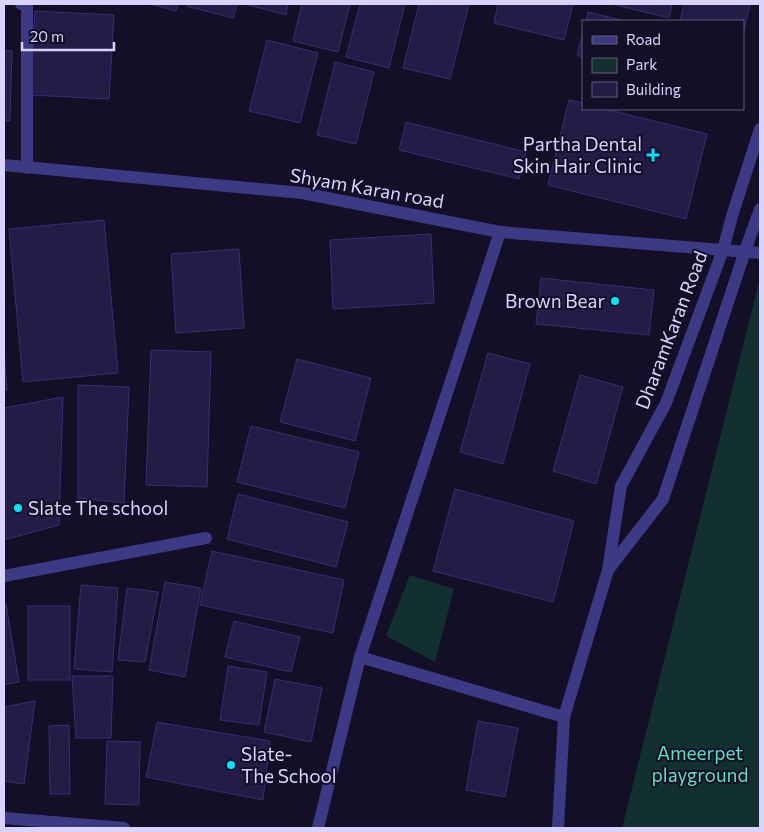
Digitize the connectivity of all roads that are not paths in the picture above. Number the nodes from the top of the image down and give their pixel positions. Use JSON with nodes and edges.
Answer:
{"nodes":[{"id":1,"x":22,"y":4,"type":"edge"},
{"id":2,"x":760,"y":129,"type":"edge"},
{"id":3,"x":4,"y":165,"type":"edge"},
{"id":4,"x":27,"y":168,"type":"junction"},
{"id":5,"x":760,"y":209,"type":"edge"},
{"id":6,"x":500,"y":232,"type":"junction"},
{"id":7,"x":723,"y":250,"type":"junction"},
{"id":8,"x":745,"y":251,"type":"junction"},
{"id":9,"x":760,"y":253,"type":"edge"},
{"id":10,"x":206,"y":538,"type":"dead end"},
{"id":11,"x":608,"y":570,"type":"junction"},
{"id":12,"x":4,"y":576,"type":"edge"},
{"id":13,"x":360,"y":657,"type":"junction"},
{"id":14,"x":564,"y":717,"type":"junction"},
{"id":15,"x":4,"y":818,"type":"edge"},
{"id":16,"x":124,"y":828,"type":"edge"},
{"id":17,"x":318,"y":828,"type":"edge"},
{"id":18,"x":558,"y":828,"type":"edge"}],
"edges":[{"from":1,"to":4,"type":"street"},
{"from":2,"to":7,"type":"street","name":"DharamKaran Road"},
{"from":3,"to":4,"type":"street","name":"Shyam Karan road"},
{"from":4,"to":6,"type":"street","name":"Shyam Karan road"},
{"from":5,"to":8,"type":"street","name":"DharamKaran Road"},
{"from":6,"to":7,"type":"street","name":"Shyam Karan road"},
{"from":6,"to":13,"type":"street"},
{"from":7,"to":8,"type":"street","name":"Shyam Karan road"},
{"from":7,"to":11,"type":"street","name":"DharamKaran Road"},
{"from":8,"to":9,"type":"street","name":"Shyam Karan road"},
{"from":8,"to":11,"type":"street","name":"DharamKaran Road"},
{"from":10,"to":12,"type":"street"},
{"from":11,"to":14,"type":"street","name":"DharamKaran Road"},
{"from":13,"to":14,"type":"street"},
{"from":13,"to":17,"type":"street"},
{"from":14,"to":18,"type":"street","name":"DharamKaran Road"},
{"from":15,"to":16,"type":"street"}]}
